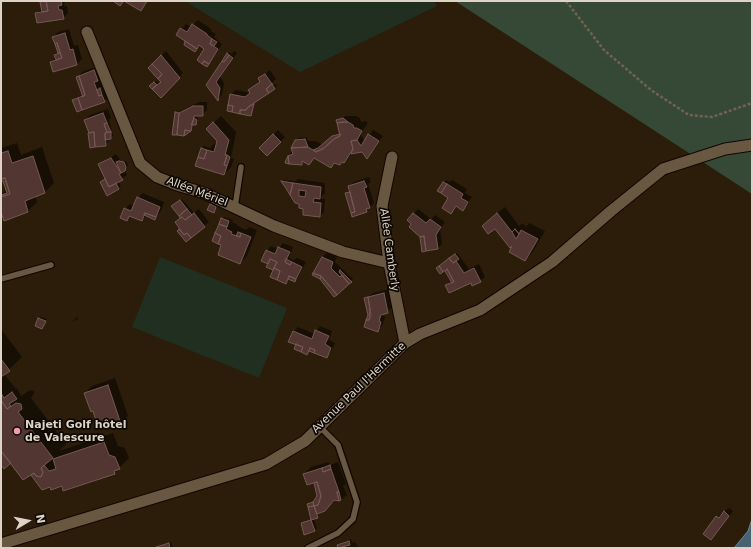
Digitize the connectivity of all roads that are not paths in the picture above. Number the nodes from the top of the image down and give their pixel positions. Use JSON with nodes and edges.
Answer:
{"nodes":[{"id":1,"x":87,"y":32,"type":"dead end"},
{"id":2,"x":752,"y":145,"type":"edge"},
{"id":3,"x":392,"y":157,"type":"dead end"},
{"id":4,"x":241,"y":167,"type":"dead end"},
{"id":5,"x":235,"y":207,"type":"junction"},
{"id":6,"x":389,"y":263,"type":"junction"},
{"id":7,"x":51,"y":266,"type":"dead end"},
{"id":8,"x":1,"y":279,"type":"edge"},
{"id":9,"x":405,"y":343,"type":"junction"},
{"id":10,"x":319,"y":426,"type":"junction"},
{"id":11,"x":1,"y":544,"type":"edge"},
{"id":12,"x":308,"y":548,"type":"edge"}],
"edges":[{"from":1,"to":5,"type":"street","name":"Allée Mériel"},
{"from":2,"to":9,"type":"street","name":"Avenue Paul l'Hermitte"},
{"from":3,"to":6,"type":"street","name":"Allée Camberly"},
{"from":4,"to":5,"type":"lane"},
{"from":5,"to":6,"type":"street","name":"Allée Mériel"},
{"from":6,"to":9,"type":"street","name":"Allée Camberly"},
{"from":7,"to":8,"type":"lane"},
{"from":9,"to":10,"type":"street","name":"Avenue Paul l'Hermitte"},
{"from":10,"to":11,"type":"street","name":"Avenue Paul l'Hermitte"},
{"from":10,"to":12,"type":"lane"}]}
